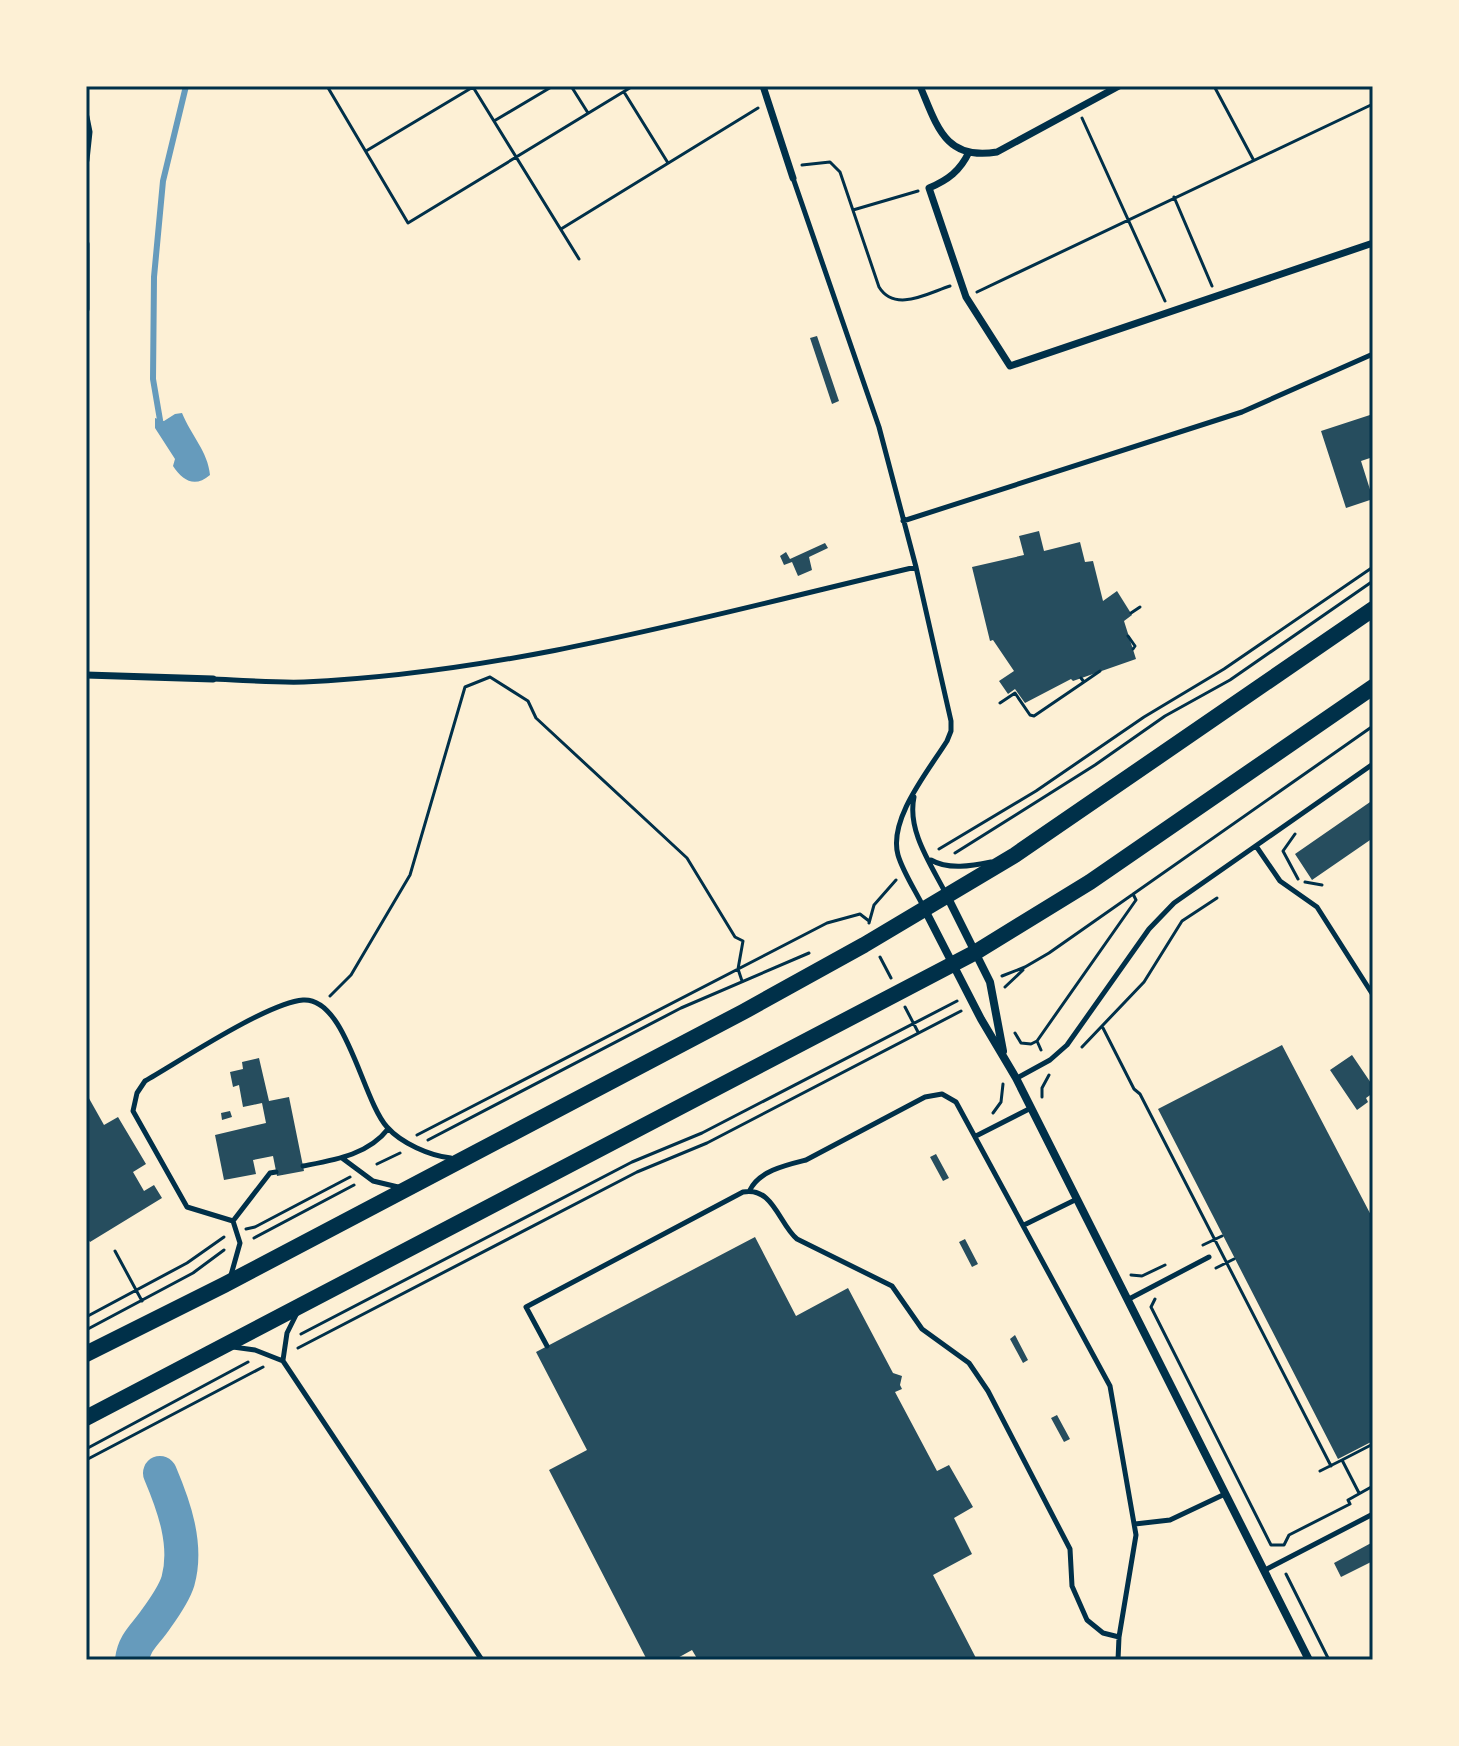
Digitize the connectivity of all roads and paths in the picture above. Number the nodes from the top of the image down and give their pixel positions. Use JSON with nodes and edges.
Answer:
{"nodes":[{"id":1,"x":327,"y":86,"type":"edge"},
{"id":2,"x":553,"y":86,"type":"edge"},
{"id":3,"x":571,"y":86,"type":"edge"},
{"id":4,"x":633,"y":86,"type":"edge"},
{"id":5,"x":763,"y":86,"type":"edge"},
{"id":6,"x":920,"y":86,"type":"edge"},
{"id":7,"x":1119,"y":86,"type":"edge"},
{"id":8,"x":1214,"y":86,"type":"edge"},
{"id":9,"x":624,"y":92,"type":"junction"},
{"id":10,"x":768,"y":102,"type":"junction"},
{"id":11,"x":1373,"y":104,"type":"edge"},
{"id":12,"x":1077,"y":108,"type":"junction"},
{"id":13,"x":588,"y":114,"type":"junction"},
{"id":14,"x":86,"y":117,"type":"edge"},
{"id":15,"x":494,"y":121,"type":"junction"},
{"id":16,"x":366,"y":151,"type":"junction"},
{"id":17,"x":969,"y":152,"type":"junction"},
{"id":18,"x":516,"y":157,"type":"junction"},
{"id":19,"x":1253,"y":159,"type":"junction"},
{"id":20,"x":86,"y":160,"type":"edge"},
{"id":21,"x":668,"y":163,"type":"junction"},
{"id":22,"x":792,"y":174,"type":"junction"},
{"id":23,"x":929,"y":188,"type":"junction"},
{"id":24,"x":1174,"y":197,"type":"junction"},
{"id":25,"x":853,"y":210,"type":"junction"},
{"id":26,"x":1129,"y":220,"type":"junction"},
{"id":27,"x":561,"y":229,"type":"junction"},
{"id":28,"x":1373,"y":243,"type":"edge"},
{"id":29,"x":86,"y":244,"type":"edge"},
{"id":30,"x":579,"y":259,"type":"dead end"},
{"id":31,"x":961,"y":282,"type":"junction"},
{"id":32,"x":1217,"y":296,"type":"junction"},
{"id":33,"x":966,"y":297,"type":"junction"},
{"id":34,"x":86,"y":309,"type":"edge"},
{"id":35,"x":1170,"y":311,"type":"junction"},
{"id":36,"x":1373,"y":354,"type":"edge"},
{"id":37,"x":903,"y":521,"type":"junction"},
{"id":38,"x":916,"y":567,"type":"junction"},
{"id":39,"x":1373,"y":567,"type":"edge"},
{"id":40,"x":1373,"y":581,"type":"edge"},
{"id":41,"x":1140,"y":607,"type":"dead end"},
{"id":42,"x":1373,"y":609,"type":"edge"},
{"id":43,"x":1131,"y":613,"type":"dead end"},
{"id":44,"x":1128,"y":636,"type":"dead end"},
{"id":45,"x":1133,"y":649,"type":"dead end"},
{"id":46,"x":501,"y":660,"type":"junction"},
{"id":47,"x":1100,"y":671,"type":"dead end"},
{"id":48,"x":86,"y":675,"type":"edge"},
{"id":49,"x":490,"y":677,"type":"junction"},
{"id":50,"x":213,"y":679,"type":"joint"},
{"id":51,"x":1373,"y":687,"type":"edge"},
{"id":52,"x":1000,"y":703,"type":"dead end"},
{"id":53,"x":1373,"y":726,"type":"edge"},
{"id":54,"x":1373,"y":764,"type":"edge"},
{"id":55,"x":915,"y":791,"type":"junction"},
{"id":56,"x":1296,"y":832,"type":"dead end"},
{"id":57,"x":1256,"y":846,"type":"junction"},
{"id":58,"x":936,"y":851,"type":"dead end"},
{"id":59,"x":1015,"y":855,"type":"junction"},
{"id":60,"x":928,"y":857,"type":"junction"},
{"id":61,"x":947,"y":858,"type":"dead end"},
{"id":62,"x":892,"y":885,"type":"dead end"},
{"id":63,"x":1322,"y":885,"type":"dead end"},
{"id":64,"x":1133,"y":894,"type":"junction"},
{"id":65,"x":947,"y":896,"type":"junction"},
{"id":66,"x":1217,"y":898,"type":"dead end"},
{"id":67,"x":925,"y":910,"type":"junction"},
{"id":68,"x":814,"y":951,"type":"dead end"},
{"id":69,"x":976,"y":952,"type":"junction"},
{"id":70,"x":953,"y":965,"type":"junction"},
{"id":71,"x":1025,"y":967,"type":"junction"},
{"id":72,"x":738,"y":969,"type":"junction"},
{"id":73,"x":1002,"y":976,"type":"dead end"},
{"id":74,"x":743,"y":982,"type":"junction"},
{"id":75,"x":1002,"y":989,"type":"dead end"},
{"id":76,"x":1373,"y":995,"type":"edge"},
{"id":77,"x":959,"y":1000,"type":"dead end"},
{"id":78,"x":322,"y":1005,"type":"junction"},
{"id":79,"x":968,"y":1008,"type":"dead end"},
{"id":80,"x":914,"y":1023,"type":"junction"},
{"id":81,"x":1103,"y":1028,"type":"junction"},
{"id":82,"x":1014,"y":1030,"type":"dead end"},
{"id":83,"x":919,"y":1033,"type":"junction"},
{"id":84,"x":1037,"y":1041,"type":"junction"},
{"id":85,"x":1080,"y":1049,"type":"dead end"},
{"id":86,"x":1004,"y":1056,"type":"junction"},
{"id":87,"x":1050,"y":1060,"type":"junction"},
{"id":88,"x":1016,"y":1078,"type":"junction"},
{"id":89,"x":1002,"y":1082,"type":"dead end"},
{"id":90,"x":1042,"y":1096,"type":"dead end"},
{"id":91,"x":1031,"y":1108,"type":"junction"},
{"id":92,"x":970,"y":1125,"type":"junction"},
{"id":93,"x":388,"y":1129,"type":"junction"},
{"id":94,"x":976,"y":1136,"type":"junction"},
{"id":95,"x":405,"y":1141,"type":"junction"},
{"id":96,"x":414,"y":1146,"type":"junction"},
{"id":97,"x":468,"y":1156,"type":"junction"},
{"id":98,"x":342,"y":1158,"type":"junction"},
{"id":99,"x":377,"y":1164,"type":"dead end"},
{"id":100,"x":303,"y":1166,"type":"dead end"},
{"id":101,"x":276,"y":1172,"type":"dead end"},
{"id":102,"x":346,"y":1180,"type":"dead end"},
{"id":103,"x":354,"y":1185,"type":"dead end"},
{"id":104,"x":410,"y":1186,"type":"junction"},
{"id":105,"x":750,"y":1190,"type":"junction"},
{"id":106,"x":1077,"y":1199,"type":"junction"},
{"id":107,"x":233,"y":1221,"type":"junction"},
{"id":108,"x":1024,"y":1225,"type":"junction"},
{"id":109,"x":255,"y":1227,"type":"dead end"},
{"id":110,"x":228,"y":1234,"type":"dead end"},
{"id":111,"x":1222,"y":1236,"type":"dead end"},
{"id":112,"x":254,"y":1238,"type":"dead end"},
{"id":113,"x":1214,"y":1240,"type":"junction"},
{"id":114,"x":229,"y":1246,"type":"dead end"},
{"id":115,"x":1193,"y":1250,"type":"dead end"},
{"id":116,"x":115,"y":1251,"type":"dead end"},
{"id":117,"x":1209,"y":1257,"type":"dead end"},
{"id":118,"x":1174,"y":1260,"type":"dead end"},
{"id":119,"x":1130,"y":1275,"type":"dead end"},
{"id":120,"x":224,"y":1285,"type":"junction"},
{"id":121,"x":1153,"y":1286,"type":"junction"},
{"id":122,"x":137,"y":1291,"type":"junction"},
{"id":123,"x":1129,"y":1299,"type":"junction"},
{"id":124,"x":142,"y":1301,"type":"junction"},
{"id":125,"x":304,"y":1305,"type":"junction"},
{"id":126,"x":86,"y":1317,"type":"edge"},
{"id":127,"x":86,"y":1330,"type":"edge"},
{"id":128,"x":284,"y":1343,"type":"junction"},
{"id":129,"x":547,"y":1346,"type":"dead end"},
{"id":130,"x":224,"y":1347,"type":"junction"},
{"id":131,"x":265,"y":1353,"type":"junction"},
{"id":132,"x":86,"y":1354,"type":"edge"},
{"id":133,"x":281,"y":1359,"type":"junction"},
{"id":134,"x":86,"y":1418,"type":"edge"},
{"id":135,"x":1373,"y":1444,"type":"edge"},
{"id":136,"x":86,"y":1449,"type":"edge"},
{"id":137,"x":86,"y":1460,"type":"edge"},
{"id":138,"x":1342,"y":1460,"type":"junction"},
{"id":139,"x":1331,"y":1466,"type":"junction"},
{"id":140,"x":1320,"y":1471,"type":"dead end"},
{"id":141,"x":1373,"y":1486,"type":"edge"},
{"id":142,"x":1359,"y":1493,"type":"junction"},
{"id":143,"x":1226,"y":1494,"type":"junction"},
{"id":144,"x":1373,"y":1514,"type":"edge"},
{"id":145,"x":1135,"y":1524,"type":"junction"},
{"id":146,"x":1271,"y":1545,"type":"junction"},
{"id":147,"x":1280,"y":1563,"type":"junction"},
{"id":148,"x":1265,"y":1570,"type":"junction"},
{"id":149,"x":1119,"y":1637,"type":"junction"},
{"id":150,"x":482,"y":1660,"type":"edge"},
{"id":151,"x":1118,"y":1660,"type":"edge"},
{"id":152,"x":1309,"y":1660,"type":"edge"},
{"id":153,"x":1329,"y":1660,"type":"edge"}],
"edges":[{"from":1,"to":16,"type":"path"},
{"from":2,"to":15,"type":"path"},
{"from":3,"to":13,"type":"path"},
{"from":4,"to":9,"type":"path"},
{"from":5,"to":10,"type":"street"},
{"from":6,"to":17,"type":"street"},
{"from":7,"to":12,"type":"street"},
{"from":8,"to":19,"type":"path"},
{"from":9,"to":13,"type":"path"},
{"from":9,"to":21,"type":"path"},
{"from":10,"to":21,"type":"path"},
{"from":10,"to":22,"type":"street"},
{"from":11,"to":19,"type":"path"},
{"from":12,"to":17,"type":"street"},
{"from":12,"to":26,"type":"path"},
{"from":13,"to":18,"type":"path"},
{"from":14,"to":20,"type":"street"},
{"from":15,"to":16,"type":"path"},
{"from":15,"to":18,"type":"path"},
{"from":16,"to":18,"type":"path"},
{"from":17,"to":23,"type":"street"},
{"from":18,"to":27,"type":"path"},
{"from":19,"to":24,"type":"path"},
{"from":21,"to":27,"type":"path"},
{"from":22,"to":25,"type":"path"},
{"from":22,"to":37,"type":"lane"},
{"from":23,"to":25,"type":"path"},
{"from":23,"to":31,"type":"street"},
{"from":24,"to":26,"type":"path"},
{"from":24,"to":32,"type":"path"},
{"from":25,"to":31,"type":"path"},
{"from":26,"to":33,"type":"path"},
{"from":26,"to":35,"type":"path"},
{"from":27,"to":30,"type":"path"},
{"from":28,"to":32,"type":"street"},
{"from":29,"to":34,"type":"street"},
{"from":31,"to":33,"type":"street"},
{"from":32,"to":35,"type":"street"},
{"from":33,"to":35,"type":"street"},
{"from":36,"to":37,"type":"lane"},
{"from":37,"to":38,"type":"lane"},
{"from":38,"to":46,"type":"lane"},
{"from":38,"to":55,"type":"lane"},
{"from":39,"to":58,"type":"path"},
{"from":40,"to":61,"type":"path"},
{"from":41,"to":43,"type":"path"},
{"from":42,"to":59,"type":"main road"},
{"from":44,"to":45,"type":"path"},
{"from":46,"to":49,"type":"path"},
{"from":46,"to":50,"type":"lane"},
{"from":47,"to":52,"type":"path"},
{"from":48,"to":50,"type":"street"},
{"from":49,"to":72,"type":"path"},
{"from":49,"to":78,"type":"path"},
{"from":51,"to":69,"type":"main road"},
{"from":53,"to":64,"type":"path"},
{"from":54,"to":57,"type":"lane"},
{"from":55,"to":60,"type":"lane"},
{"from":55,"to":67,"type":"lane"},
{"from":56,"to":63,"type":"path"},
{"from":57,"to":76,"type":"lane"},
{"from":57,"to":87,"type":"lane"},
{"from":59,"to":60,"type":"lane"},
{"from":59,"to":65,"type":"main road"},
{"from":60,"to":65,"type":"lane"},
{"from":62,"to":72,"type":"path"},
{"from":64,"to":71,"type":"path"},
{"from":64,"to":84,"type":"path"},
{"from":65,"to":67,"type":"main road"},
{"from":65,"to":69,"type":"street"},
{"from":66,"to":81,"type":"path"},
{"from":67,"to":70,"type":"street"},
{"from":67,"to":97,"type":"main road"},
{"from":68,"to":74,"type":"path"},
{"from":69,"to":70,"type":"main road"},
{"from":69,"to":86,"type":"street"},
{"from":70,"to":86,"type":"street"},
{"from":70,"to":125,"type":"main road"},
{"from":71,"to":73,"type":"path"},
{"from":71,"to":75,"type":"path"},
{"from":72,"to":74,"type":"path"},
{"from":72,"to":95,"type":"path"},
{"from":74,"to":96,"type":"path"},
{"from":77,"to":80,"type":"path"},
{"from":78,"to":93,"type":"lane"},
{"from":78,"to":107,"type":"lane"},
{"from":79,"to":83,"type":"path"},
{"from":80,"to":83,"type":"path"},
{"from":80,"to":128,"type":"path"},
{"from":81,"to":85,"type":"path"},
{"from":81,"to":113,"type":"path"},
{"from":82,"to":84,"type":"path"},
{"from":83,"to":133,"type":"path"},
{"from":84,"to":87,"type":"path"},
{"from":86,"to":88,"type":"street"},
{"from":87,"to":88,"type":"lane"},
{"from":87,"to":90,"type":"path"},
{"from":88,"to":91,"type":"street"},
{"from":89,"to":92,"type":"path"},
{"from":91,"to":94,"type":"lane"},
{"from":91,"to":106,"type":"street"},
{"from":92,"to":94,"type":"lane"},
{"from":92,"to":105,"type":"lane"},
{"from":93,"to":95,"type":"lane"},
{"from":93,"to":98,"type":"lane"},
{"from":94,"to":108,"type":"lane"},
{"from":95,"to":96,"type":"lane"},
{"from":96,"to":97,"type":"lane"},
{"from":96,"to":99,"type":"path"},
{"from":97,"to":104,"type":"main road"},
{"from":98,"to":100,"type":"lane"},
{"from":98,"to":104,"type":"lane"},
{"from":101,"to":107,"type":"lane"},
{"from":102,"to":109,"type":"path"},
{"from":103,"to":112,"type":"path"},
{"from":104,"to":120,"type":"main road"},
{"from":105,"to":129,"type":"lane"},
{"from":105,"to":149,"type":"lane"},
{"from":106,"to":108,"type":"lane"},
{"from":106,"to":123,"type":"street"},
{"from":107,"to":120,"type":"lane"},
{"from":108,"to":145,"type":"lane"},
{"from":110,"to":122,"type":"path"},
{"from":111,"to":113,"type":"path"},
{"from":113,"to":115,"type":"path"},
{"from":113,"to":139,"type":"path"},
{"from":114,"to":124,"type":"path"},
{"from":116,"to":122,"type":"path"},
{"from":117,"to":121,"type":"lane"},
{"from":118,"to":119,"type":"path"},
{"from":120,"to":132,"type":"main road"},
{"from":121,"to":123,"type":"lane"},
{"from":121,"to":146,"type":"path"},
{"from":122,"to":124,"type":"path"},
{"from":122,"to":126,"type":"path"},
{"from":123,"to":143,"type":"street"},
{"from":124,"to":127,"type":"path"},
{"from":125,"to":128,"type":"lane"},
{"from":125,"to":130,"type":"main road"},
{"from":128,"to":133,"type":"lane"},
{"from":130,"to":131,"type":"lane"},
{"from":130,"to":134,"type":"main road"},
{"from":131,"to":133,"type":"lane"},
{"from":131,"to":136,"type":"path"},
{"from":133,"to":137,"type":"path"},
{"from":133,"to":150,"type":"lane"},
{"from":135,"to":138,"type":"path"},
{"from":138,"to":139,"type":"path"},
{"from":138,"to":142,"type":"path"},
{"from":139,"to":140,"type":"path"},
{"from":141,"to":142,"type":"path"},
{"from":142,"to":146,"type":"path"},
{"from":143,"to":145,"type":"lane"},
{"from":143,"to":148,"type":"street"},
{"from":144,"to":147,"type":"lane"},
{"from":145,"to":149,"type":"lane"},
{"from":146,"to":147,"type":"path"},
{"from":147,"to":148,"type":"lane"},
{"from":147,"to":153,"type":"path"},
{"from":148,"to":152,"type":"street"},
{"from":149,"to":151,"type":"lane"}]}
